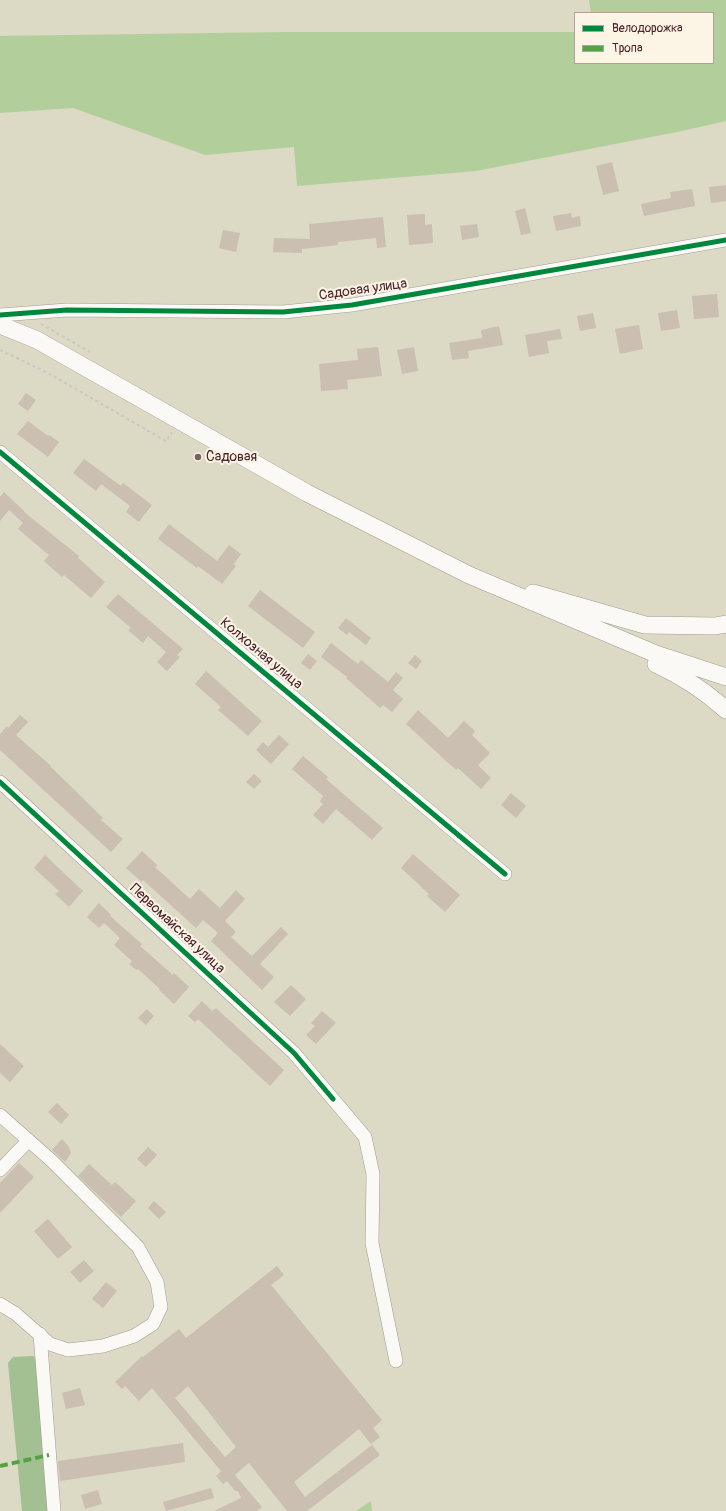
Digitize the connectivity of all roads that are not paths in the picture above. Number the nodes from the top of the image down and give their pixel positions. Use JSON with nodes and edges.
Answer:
{"nodes":[{"id":1,"x":726,"y":240,"type":"edge"},
{"id":2,"x":0,"y":315,"type":"edge"},
{"id":3,"x":0,"y":325,"type":"edge"},
{"id":4,"x":0,"y":452,"type":"edge"},
{"id":5,"x":469,"y":574,"type":"junction"},
{"id":6,"x":514,"y":595,"type":"junction"},
{"id":7,"x":726,"y":624,"type":"edge"},
{"id":8,"x":726,"y":677,"type":"edge"},
{"id":9,"x":726,"y":710,"type":"edge"},
{"id":10,"x":0,"y":782,"type":"edge"},
{"id":11,"x":505,"y":874,"type":"dead end"},
{"id":12,"x":0,"y":1115,"type":"edge"},
{"id":13,"x":28,"y":1141,"type":"junction"},
{"id":14,"x":0,"y":1170,"type":"edge"},
{"id":15,"x":0,"y":1304,"type":"edge"},
{"id":16,"x":40,"y":1334,"type":"junction"},
{"id":17,"x":396,"y":1361,"type":"dead end"},
{"id":18,"x":54,"y":1511,"type":"edge"}],
"edges":[{"from":1,"to":2,"type":"street","name":"Садовая улица"},
{"from":3,"to":5,"type":"main road"},
{"from":4,"to":11,"type":"street","name":"Колхозная улица"},
{"from":5,"to":6,"type":"main road"},
{"from":5,"to":7,"type":"main road"},
{"from":6,"to":8,"type":"main road"},
{"from":6,"to":9,"type":"main road"},
{"from":10,"to":17,"type":"street","name":"Первомайская улица"},
{"from":12,"to":13,"type":"street"},
{"from":13,"to":14,"type":"street"},
{"from":13,"to":16,"type":"street"},
{"from":15,"to":16,"type":"street"},
{"from":16,"to":18,"type":"street"}]}
